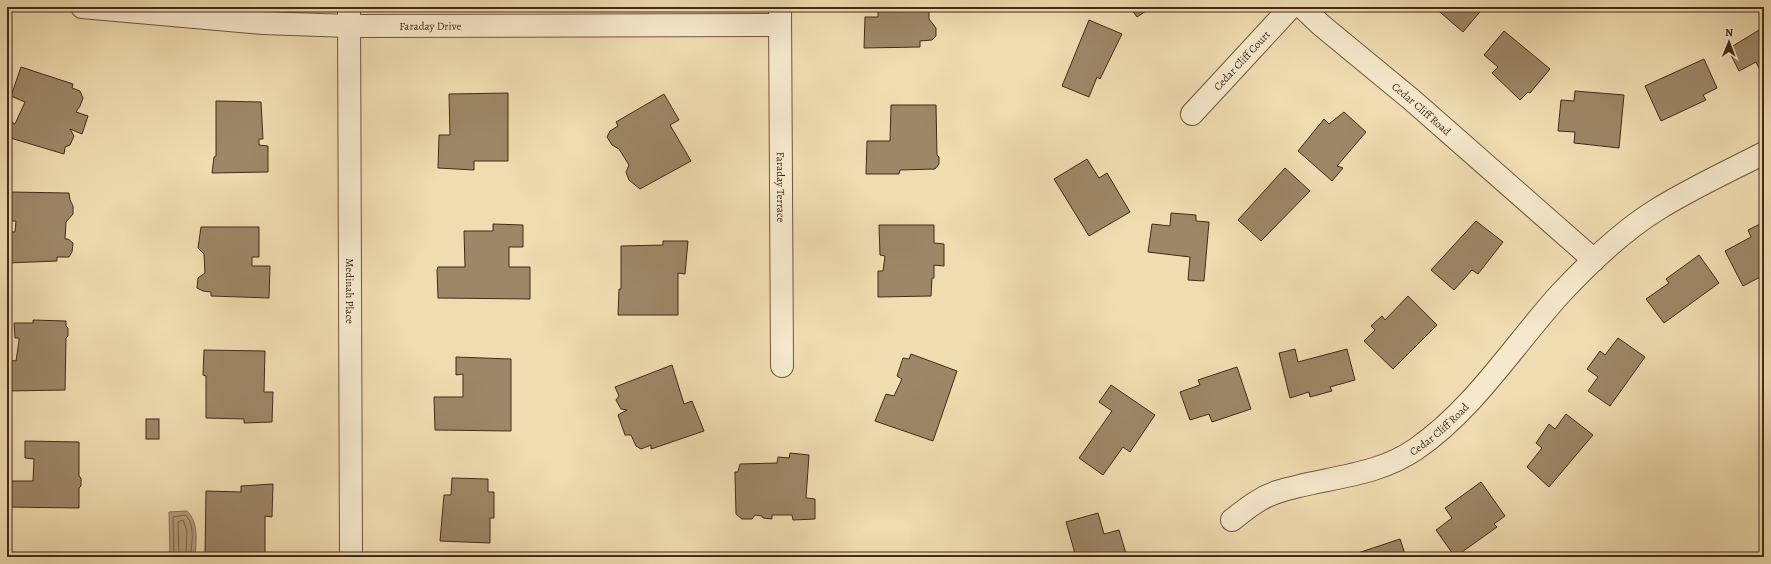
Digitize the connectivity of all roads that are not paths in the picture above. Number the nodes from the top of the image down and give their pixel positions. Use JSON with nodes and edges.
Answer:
{"nodes":[{"id":1,"x":82,"y":7,"type":"edge"},
{"id":2,"x":1290,"y":7,"type":"edge"},
{"id":3,"x":1302,"y":7,"type":"edge"},
{"id":4,"x":349,"y":16,"type":"edge"},
{"id":5,"x":780,"y":16,"type":"edge"},
{"id":6,"x":1192,"y":114,"type":"dead end"},
{"id":7,"x":1764,"y":153,"type":"edge"},
{"id":8,"x":1594,"y":260,"type":"junction"},
{"id":9,"x":782,"y":366,"type":"dead end"},
{"id":10,"x":1232,"y":520,"type":"dead end"},
{"id":11,"x":351,"y":557,"type":"edge"}],
"edges":[{"from":1,"to":4,"type":"street","name":"Faraday Drive"},
{"from":2,"to":6,"type":"street","name":"Cedar Cliff Court"},
{"from":3,"to":8,"type":"street","name":"Cedar Cliff Road"},
{"from":4,"to":5,"type":"street","name":"Faraday Drive"},
{"from":4,"to":11,"type":"street","name":"Medinah Place"},
{"from":5,"to":9,"type":"street","name":"Faraday Terrace"},
{"from":7,"to":8,"type":"street","name":"Cedar Cliff Road"},
{"from":8,"to":10,"type":"street","name":"Cedar Cliff Road"}]}
